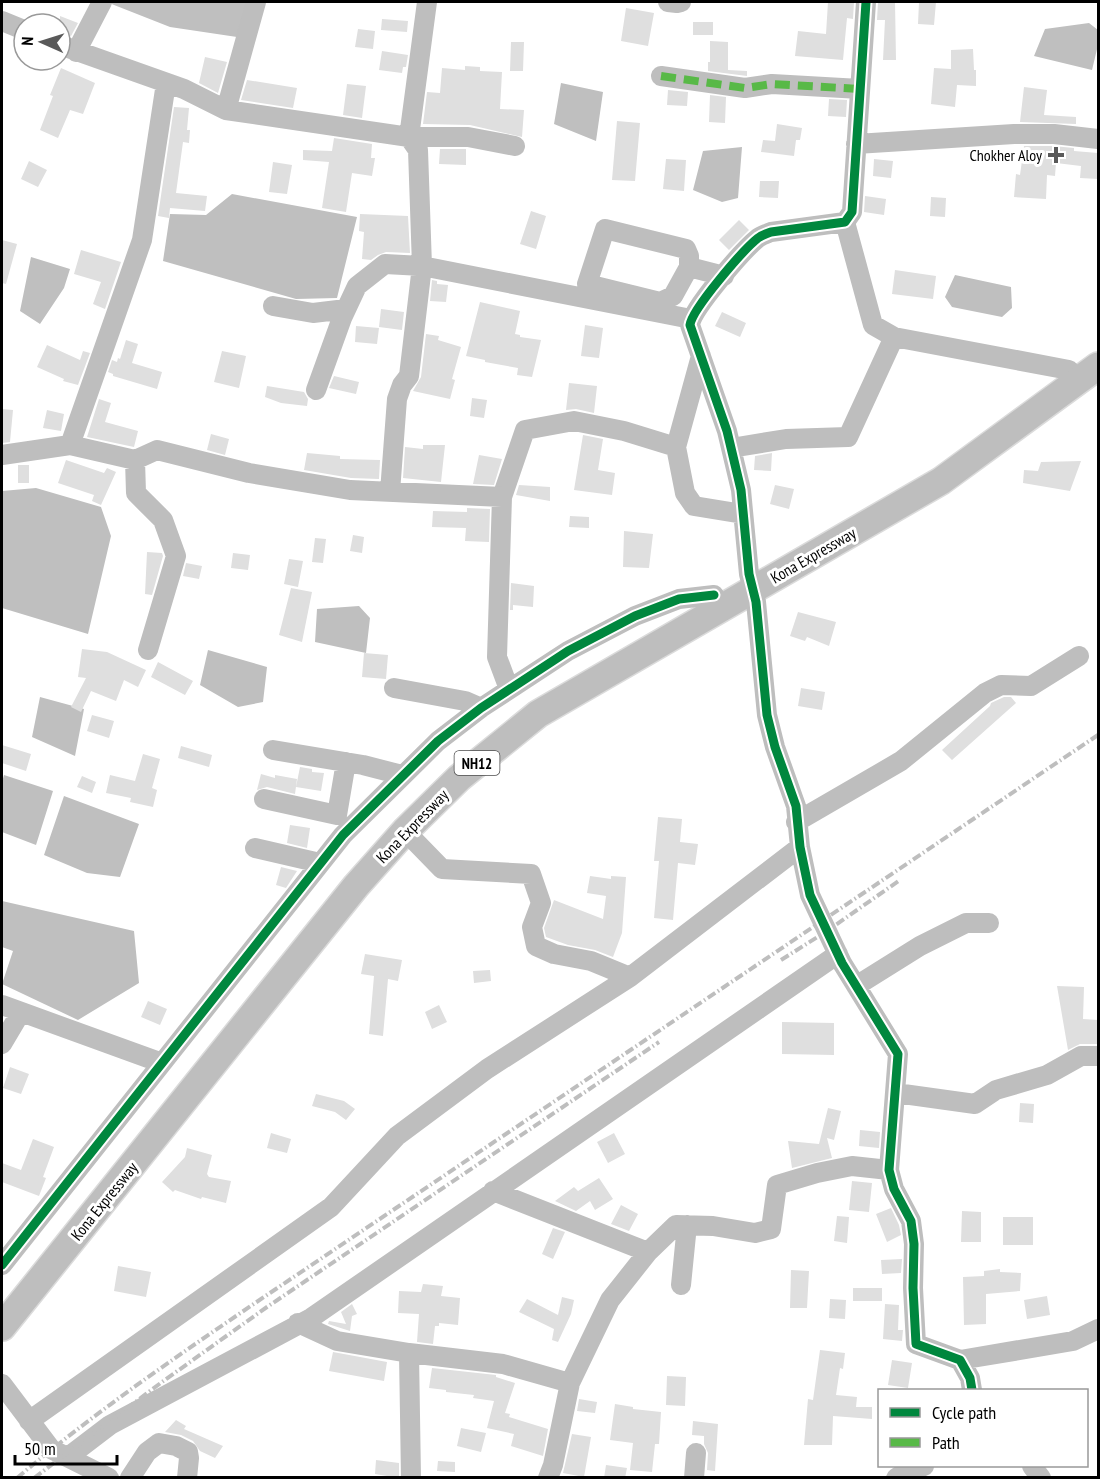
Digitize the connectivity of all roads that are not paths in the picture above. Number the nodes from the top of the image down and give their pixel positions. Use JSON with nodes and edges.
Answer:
{"nodes":[{"id":1,"x":102,"y":2,"type":"edge"},
{"id":2,"x":256,"y":2,"type":"edge"},
{"id":3,"x":432,"y":2,"type":"edge"},
{"id":4,"x":668,"y":2,"type":"edge"},
{"id":5,"x":681,"y":2,"type":"edge"},
{"id":6,"x":866,"y":2,"type":"edge"},
{"id":7,"x":72,"y":43,"type":"edge"},
{"id":8,"x":72,"y":50,"type":"edge"},
{"id":9,"x":661,"y":76,"type":"dead end"},
{"id":10,"x":166,"y":83,"type":"junction"},
{"id":11,"x":860,"y":89,"type":"junction"},
{"id":12,"x":226,"y":110,"type":"junction"},
{"id":13,"x":409,"y":136,"type":"junction"},
{"id":14,"x":1098,"y":139,"type":"edge"},
{"id":15,"x":856,"y":144,"type":"junction"},
{"id":16,"x":515,"y":146,"type":"dead end"},
{"id":17,"x":845,"y":222,"type":"junction"},
{"id":18,"x":422,"y":266,"type":"junction"},
{"id":19,"x":689,"y":267,"type":"junction"},
{"id":20,"x":724,"y":276,"type":"junction"},
{"id":21,"x":273,"y":306,"type":"dead end"},
{"id":22,"x":346,"y":309,"type":"junction"},
{"id":23,"x":691,"y":319,"type":"junction"},
{"id":24,"x":894,"y":336,"type":"junction"},
{"id":25,"x":1098,"y":348,"type":"edge"},
{"id":26,"x":701,"y":356,"type":"junction"},
{"id":27,"x":1098,"y":366,"type":"edge"},
{"id":28,"x":1069,"y":370,"type":"junction"},
{"id":29,"x":316,"y":390,"type":"dead end"},
{"id":30,"x":70,"y":445,"type":"junction"},
{"id":31,"x":676,"y":447,"type":"junction"},
{"id":32,"x":731,"y":448,"type":"junction"},
{"id":33,"x":2,"y":455,"type":"edge"},
{"id":34,"x":135,"y":459,"type":"junction"},
{"id":35,"x":390,"y":492,"type":"junction"},
{"id":36,"x":502,"y":497,"type":"junction"},
{"id":37,"x":743,"y":514,"type":"junction"},
{"id":38,"x":752,"y":581,"type":"junction"},
{"id":39,"x":714,"y":595,"type":"junction"},
{"id":40,"x":148,"y":650,"type":"dead end"},
{"id":41,"x":1079,"y":656,"type":"dead end"},
{"id":42,"x":394,"y":688,"type":"dead end"},
{"id":43,"x":509,"y":689,"type":"junction"},
{"id":44,"x":481,"y":708,"type":"junction"},
{"id":45,"x":273,"y":750,"type":"dead end"},
{"id":46,"x":346,"y":762,"type":"junction"},
{"id":47,"x":402,"y":776,"type":"junction"},
{"id":48,"x":264,"y":799,"type":"dead end"},
{"id":49,"x":796,"y":822,"type":"junction"},
{"id":50,"x":405,"y":831,"type":"junction"},
{"id":51,"x":800,"y":847,"type":"junction"},
{"id":52,"x":255,"y":848,"type":"dead end"},
{"id":53,"x":320,"y":863,"type":"junction"},
{"id":54,"x":989,"y":923,"type":"dead end"},
{"id":55,"x":838,"y":954,"type":"junction"},
{"id":56,"x":630,"y":977,"type":"junction"},
{"id":57,"x":856,"y":986,"type":"junction"},
{"id":58,"x":2,"y":1005,"type":"edge"},
{"id":59,"x":21,"y":1012,"type":"junction"},
{"id":60,"x":2,"y":1044,"type":"edge"},
{"id":61,"x":1098,"y":1056,"type":"edge"},
{"id":62,"x":162,"y":1063,"type":"junction"},
{"id":63,"x":896,"y":1093,"type":"junction"},
{"id":64,"x":889,"y":1170,"type":"junction"},
{"id":65,"x":493,"y":1191,"type":"junction"},
{"id":66,"x":687,"y":1225,"type":"junction"},
{"id":67,"x":648,"y":1252,"type":"junction"},
{"id":68,"x":4,"y":1259,"type":"edge"},
{"id":69,"x":681,"y":1285,"type":"dead end"},
{"id":70,"x":2,"y":1306,"type":"edge"},
{"id":71,"x":298,"y":1323,"type":"junction"},
{"id":72,"x":2,"y":1327,"type":"edge"},
{"id":73,"x":1098,"y":1329,"type":"edge"},
{"id":74,"x":410,"y":1353,"type":"junction"},
{"id":75,"x":960,"y":1360,"type":"junction"},
{"id":76,"x":570,"y":1383,"type":"junction"},
{"id":77,"x":2,"y":1384,"type":"edge"},
{"id":78,"x":972,"y":1389,"type":"edge"},
{"id":79,"x":29,"y":1421,"type":"junction"},
{"id":80,"x":696,"y":1453,"type":"dead end"},
{"id":81,"x":68,"y":1458,"type":"junction"},
{"id":82,"x":920,"y":1467,"type":"edge"},
{"id":83,"x":109,"y":1478,"type":"edge"},
{"id":84,"x":129,"y":1478,"type":"edge"},
{"id":85,"x":187,"y":1478,"type":"edge"},
{"id":86,"x":411,"y":1478,"type":"edge"},
{"id":87,"x":548,"y":1478,"type":"edge"},
{"id":88,"x":694,"y":1478,"type":"edge"},
{"id":89,"x":896,"y":1478,"type":"edge"}],
"edges":[{"from":1,"to":7,"type":"street"},
{"from":2,"to":12,"type":"street"},
{"from":3,"to":13,"type":"street"},
{"from":4,"to":5,"type":"street"},
{"from":6,"to":11,"type":"street"},
{"from":8,"to":10,"type":"street"},
{"from":9,"to":11,"type":"street"},
{"from":10,"to":12,"type":"street"},
{"from":10,"to":30,"type":"street"},
{"from":11,"to":15,"type":"street"},
{"from":12,"to":13,"type":"street"},
{"from":13,"to":16,"type":"street"},
{"from":13,"to":18,"type":"street"},
{"from":14,"to":15,"type":"street"},
{"from":15,"to":17,"type":"street"},
{"from":17,"to":20,"type":"street"},
{"from":17,"to":24,"type":"street"},
{"from":18,"to":22,"type":"street"},
{"from":18,"to":23,"type":"street"},
{"from":18,"to":35,"type":"street"},
{"from":19,"to":19,"type":"street"},
{"from":19,"to":20,"type":"street"},
{"from":20,"to":23,"type":"street"},
{"from":21,"to":22,"type":"street"},
{"from":22,"to":29,"type":"street"},
{"from":23,"to":26,"type":"street"},
{"from":24,"to":28,"type":"street"},
{"from":24,"to":32,"type":"street"},
{"from":25,"to":28,"type":"highway","name":"Kona Expressway","number":"NH12"},
{"from":26,"to":31,"type":"street"},
{"from":26,"to":32,"type":"street"},
{"from":27,"to":38,"type":"highway","name":"Kona Expressway","number":"NH12"},
{"from":28,"to":38,"type":"highway","name":"Kona Expressway","number":"NH12"},
{"from":30,"to":33,"type":"street"},
{"from":30,"to":34,"type":"street"},
{"from":31,"to":36,"type":"street"},
{"from":31,"to":37,"type":"street"},
{"from":32,"to":37,"type":"street"},
{"from":34,"to":35,"type":"street"},
{"from":34,"to":40,"type":"street"},
{"from":35,"to":36,"type":"street"},
{"from":36,"to":43,"type":"street"},
{"from":37,"to":38,"type":"street"},
{"from":38,"to":39,"type":"highway","name":"Kona Expressway","number":"NH12"},
{"from":38,"to":49,"type":"street"},
{"from":38,"to":50,"type":"highway","name":"Kona Expressway","number":"NH12"},
{"from":39,"to":43,"type":"street"},
{"from":39,"to":70,"type":"highway","name":"Kona Expressway","number":"NH12"},
{"from":41,"to":49,"type":"street"},
{"from":42,"to":44,"type":"street"},
{"from":43,"to":44,"type":"street"},
{"from":44,"to":47,"type":"street"},
{"from":45,"to":46,"type":"street"},
{"from":46,"to":47,"type":"street"},
{"from":46,"to":48,"type":"street"},
{"from":47,"to":53,"type":"street"},
{"from":49,"to":51,"type":"street"},
{"from":50,"to":56,"type":"street"},
{"from":50,"to":72,"type":"highway","name":"Kona Expressway","number":"NH12"},
{"from":51,"to":55,"type":"street"},
{"from":51,"to":56,"type":"street"},
{"from":52,"to":53,"type":"street"},
{"from":53,"to":62,"type":"street"},
{"from":54,"to":57,"type":"street"},
{"from":55,"to":57,"type":"street"},
{"from":55,"to":65,"type":"street"},
{"from":56,"to":79,"type":"street"},
{"from":57,"to":63,"type":"street"},
{"from":58,"to":59,"type":"street"},
{"from":59,"to":60,"type":"street"},
{"from":59,"to":62,"type":"street"},
{"from":61,"to":63,"type":"street"},
{"from":62,"to":68,"type":"street"},
{"from":63,"to":64,"type":"street"},
{"from":64,"to":66,"type":"street"},
{"from":64,"to":75,"type":"street"},
{"from":65,"to":67,"type":"street"},
{"from":65,"to":71,"type":"street"},
{"from":66,"to":67,"type":"street"},
{"from":66,"to":69,"type":"street"},
{"from":67,"to":76,"type":"street"},
{"from":71,"to":74,"type":"street"},
{"from":71,"to":81,"type":"street"},
{"from":73,"to":75,"type":"street"},
{"from":74,"to":76,"type":"street"},
{"from":74,"to":86,"type":"street"},
{"from":75,"to":78,"type":"street"},
{"from":76,"to":87,"type":"street"},
{"from":77,"to":79,"type":"street"},
{"from":79,"to":81,"type":"street"},
{"from":80,"to":88,"type":"street"},
{"from":81,"to":83,"type":"street"},
{"from":82,"to":89,"type":"street"},
{"from":84,"to":85,"type":"street"}]}
